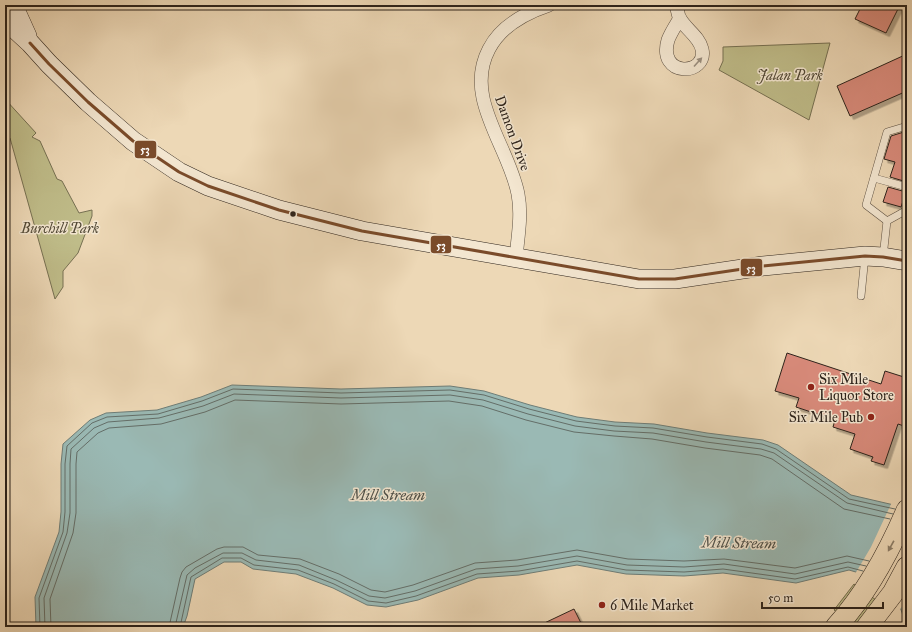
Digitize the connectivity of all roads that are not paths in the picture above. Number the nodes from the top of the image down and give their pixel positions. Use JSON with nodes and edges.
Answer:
{"nodes":[{"id":1,"x":13,"y":5,"type":"edge"},
{"id":2,"x":549,"y":5,"type":"edge"},
{"id":3,"x":5,"y":20,"type":"edge"},
{"id":4,"x":30,"y":43,"type":"junction"},
{"id":5,"x":907,"y":126,"type":"edge"},
{"id":6,"x":874,"y":178,"type":"junction"},
{"id":7,"x":907,"y":187,"type":"edge"},
{"id":8,"x":907,"y":210,"type":"edge"},
{"id":9,"x":887,"y":221,"type":"junction"},
{"id":10,"x":874,"y":256,"type":"junction"},
{"id":11,"x":516,"y":257,"type":"junction"},
{"id":12,"x":907,"y":261,"type":"edge"},
{"id":13,"x":861,"y":296,"type":"dead end"},
{"id":14,"x":907,"y":510,"type":"edge"},
{"id":15,"x":907,"y":567,"type":"edge"},
{"id":16,"x":838,"y":625,"type":"edge"},
{"id":17,"x":866,"y":627,"type":"edge"}],
"edges":[{"from":1,"to":4,"type":"main road"},
{"from":2,"to":11,"type":"street","name":"Damon Drive"},
{"from":3,"to":4,"type":"main road"},
{"from":4,"to":11,"type":"main road"},
{"from":5,"to":6,"type":"lane"},
{"from":6,"to":7,"type":"lane"},
{"from":6,"to":9,"type":"lane"},
{"from":8,"to":9,"type":"lane"},
{"from":9,"to":10,"type":"lane"},
{"from":10,"to":11,"type":"main road"},
{"from":10,"to":12,"type":"main road"},
{"from":10,"to":13,"type":"lane"},
{"from":14,"to":16,"type":"main road","one_way":true},
{"from":15,"to":17,"type":"main road"}]}
